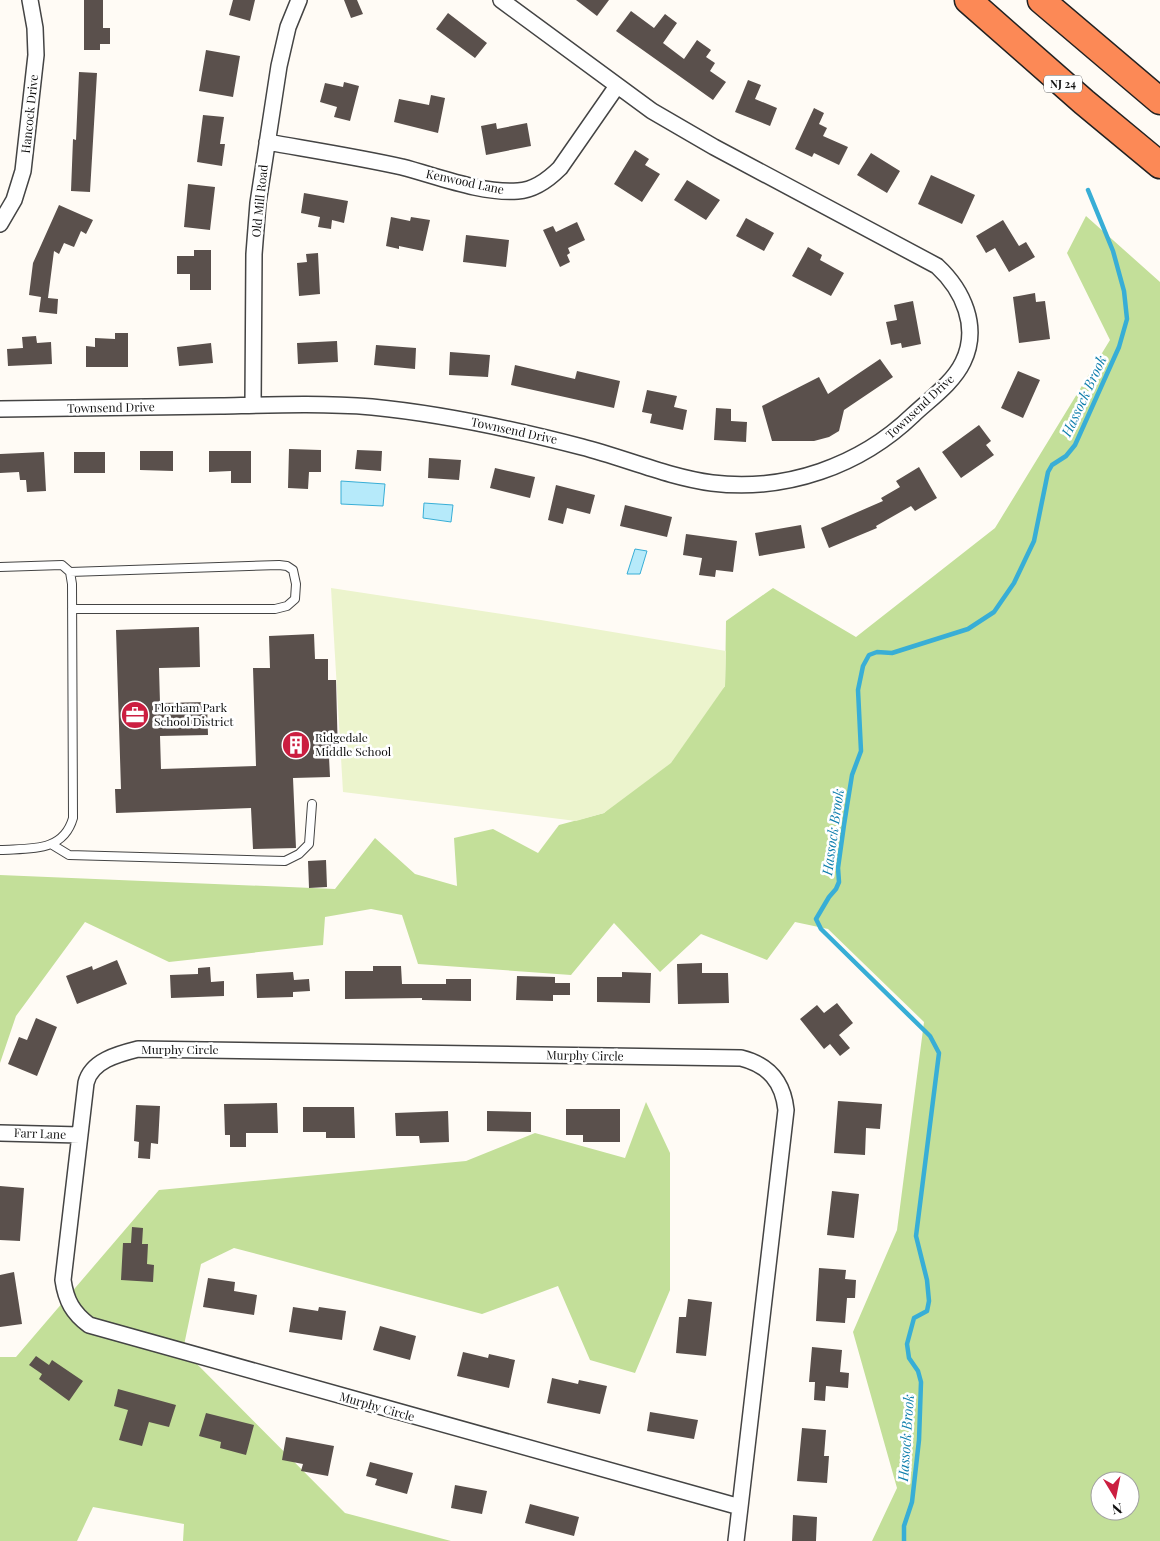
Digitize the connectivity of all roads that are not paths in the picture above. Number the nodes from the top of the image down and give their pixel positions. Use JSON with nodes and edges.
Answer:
{"nodes":[{"id":1,"x":30,"y":0,"type":"edge"},
{"id":2,"x":299,"y":0,"type":"edge"},
{"id":3,"x":501,"y":0,"type":"edge"},
{"id":4,"x":968,"y":0,"type":"edge"},
{"id":5,"x":1041,"y":0,"type":"edge"},
{"id":6,"x":616,"y":86,"type":"junction"},
{"id":7,"x":1160,"y":101,"type":"edge"},
{"id":8,"x":267,"y":142,"type":"junction"},
{"id":9,"x":1160,"y":166,"type":"edge"},
{"id":10,"x":0,"y":224,"type":"edge"},
{"id":11,"x":253,"y":405,"type":"junction"},
{"id":12,"x":0,"y":409,"type":"edge"},
{"id":13,"x":0,"y":567,"type":"edge"},
{"id":14,"x":70,"y":572,"type":"junction"},
{"id":15,"x":72,"y":609,"type":"junction"},
{"id":16,"x":312,"y":804,"type":"dead end"},
{"id":17,"x":51,"y":844,"type":"junction"},
{"id":18,"x":0,"y":850,"type":"edge"},
{"id":19,"x":0,"y":1133,"type":"edge"},
{"id":20,"x":80,"y":1135,"type":"junction"},
{"id":21,"x":740,"y":1507,"type":"junction"},
{"id":22,"x":736,"y":1541,"type":"edge"}],
"edges":[{"from":1,"to":10,"type":"street","name":"Hancock Drive"},
{"from":2,"to":8,"type":"street","name":"Old Mill Road"},
{"from":3,"to":6,"type":"street","name":"Townsend Drive"},
{"from":4,"to":9,"type":"highway","number":"NJ 24"},
{"from":5,"to":7,"type":"highway"},
{"from":6,"to":8,"type":"street","name":"Kenwood Lane"},
{"from":6,"to":11,"type":"street","name":"Townsend Drive"},
{"from":8,"to":11,"type":"street","name":"Old Mill Road"},
{"from":11,"to":12,"type":"street","name":"Townsend Drive"},
{"from":13,"to":14,"type":"lane"},
{"from":14,"to":15,"type":"lane"},
{"from":14,"to":15,"type":"lane"},
{"from":15,"to":17,"type":"lane"},
{"from":16,"to":17,"type":"lane"},
{"from":17,"to":18,"type":"lane"},
{"from":19,"to":20,"type":"street","name":"Farr Lane"},
{"from":20,"to":21,"type":"street","name":"Murphy Circle"},
{"from":20,"to":21,"type":"street","name":"Murphy Circle"},
{"from":21,"to":22,"type":"street","name":"Murphy Circle"}]}
